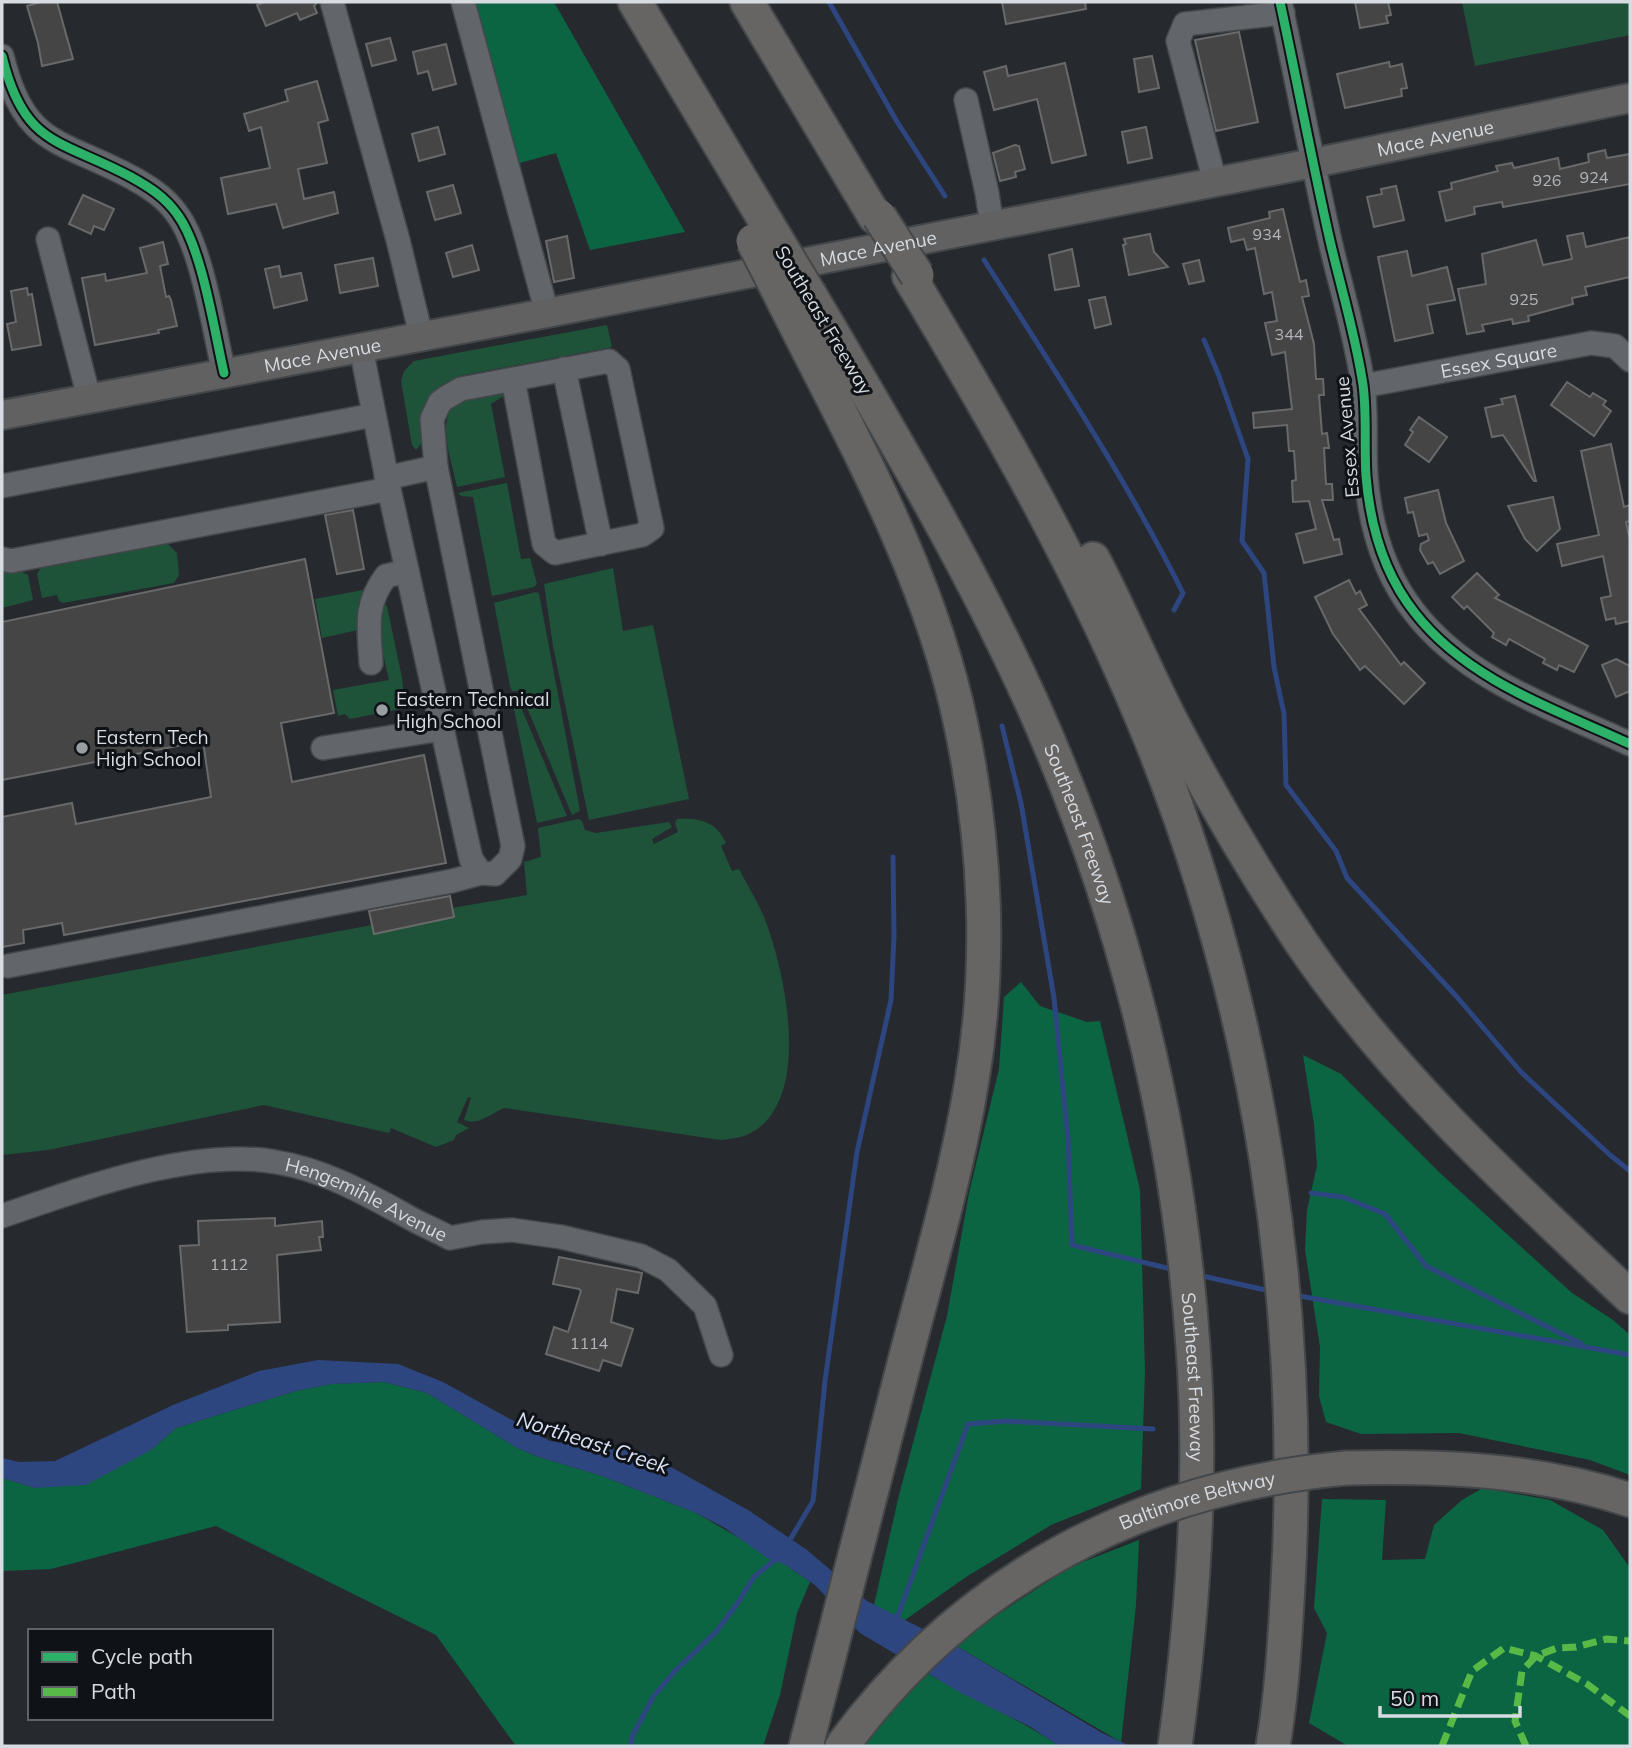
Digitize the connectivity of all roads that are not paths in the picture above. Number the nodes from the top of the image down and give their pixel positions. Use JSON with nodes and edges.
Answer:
{"nodes":[{"id":1,"x":332,"y":2,"type":"edge"},
{"id":2,"x":463,"y":2,"type":"edge"},
{"id":3,"x":747,"y":2,"type":"edge"},
{"id":4,"x":1281,"y":7,"type":"edge"},
{"id":5,"x":639,"y":8,"type":"edge"},
{"id":6,"x":2,"y":56,"type":"edge"},
{"id":7,"x":1630,"y":98,"type":"edge"},
{"id":8,"x":966,"y":100,"type":"dead end"},
{"id":9,"x":1313,"y":163,"type":"junction"},
{"id":10,"x":1215,"y":182,"type":"junction"},
{"id":11,"x":992,"y":226,"type":"junction"},
{"id":12,"x":48,"y":239,"type":"dead end"},
{"id":13,"x":913,"y":275,"type":"junction"},
{"id":14,"x":797,"y":298,"type":"junction"},
{"id":15,"x":547,"y":313,"type":"junction"},
{"id":16,"x":421,"y":335,"type":"junction"},
{"id":17,"x":361,"y":348,"type":"junction"},
{"id":18,"x":1630,"y":360,"type":"edge"},
{"id":19,"x":564,"y":369,"type":"junction"},
{"id":20,"x":223,"y":373,"type":"junction"},
{"id":21,"x":513,"y":379,"type":"junction"},
{"id":22,"x":1363,"y":386,"type":"junction"},
{"id":23,"x":89,"y":398,"type":"junction"},
{"id":24,"x":2,"y":415,"type":"edge"},
{"id":25,"x":374,"y":415,"type":"junction"},
{"id":26,"x":436,"y":467,"type":"junction"},
{"id":27,"x":388,"y":483,"type":"junction"},
{"id":28,"x":2,"y":486,"type":"edge"},
{"id":29,"x":601,"y":544,"type":"junction"},
{"id":30,"x":2,"y":559,"type":"edge"},
{"id":31,"x":407,"y":571,"type":"junction"},
{"id":32,"x":371,"y":663,"type":"dead end"},
{"id":33,"x":442,"y":729,"type":"junction"},
{"id":34,"x":1630,"y":744,"type":"edge"},
{"id":35,"x":323,"y":748,"type":"dead end"},
{"id":36,"x":481,"y":873,"type":"junction"},
{"id":37,"x":8,"y":966,"type":"dead end"},
{"id":38,"x":2,"y":1216,"type":"edge"},
{"id":39,"x":1630,"y":1297,"type":"edge"},
{"id":40,"x":722,"y":1355,"type":"dead end"},
{"id":41,"x":1630,"y":1500,"type":"edge"},
{"id":42,"x":1274,"y":1740,"type":"edge"},
{"id":43,"x":806,"y":1746,"type":"edge"},
{"id":44,"x":842,"y":1746,"type":"edge"},
{"id":45,"x":1175,"y":1746,"type":"edge"}],
"edges":[{"from":1,"to":16,"type":"street"},
{"from":2,"to":15,"type":"street"},
{"from":3,"to":13,"type":"highway","bridge":true},
{"from":4,"to":9,"type":"street","name":"Essex Avenue"},
{"from":4,"to":10,"type":"street"},
{"from":5,"to":14,"type":"highway","bridge":true},
{"from":6,"to":20,"type":"street"},
{"from":7,"to":9,"type":"main road","name":"Mace Avenue"},
{"from":8,"to":11,"type":"street"},
{"from":9,"to":10,"type":"main road","name":"Mace Avenue"},
{"from":9,"to":22,"type":"street","name":"Essex Avenue"},
{"from":10,"to":11,"type":"main road","name":"Mace Avenue"},
{"from":11,"to":15,"type":"main road","name":"Mace Avenue"},
{"from":12,"to":23,"type":"street"},
{"from":13,"to":39,"type":"highway"},
{"from":13,"to":42,"type":"highway"},
{"from":14,"to":43,"type":"highway"},
{"from":14,"to":45,"type":"highway","name":"Southeast Freeway"},
{"from":15,"to":16,"type":"main road","name":"Mace Avenue"},
{"from":16,"to":17,"type":"main road","name":"Mace Avenue"},
{"from":17,"to":20,"type":"main road","name":"Mace Avenue"},
{"from":17,"to":25,"type":"street"},
{"from":18,"to":22,"type":"street","name":"Essex Square"},
{"from":19,"to":21,"type":"street"},
{"from":19,"to":29,"type":"street"},
{"from":19,"to":29,"type":"street"},
{"from":20,"to":23,"type":"main road","name":"Mace Avenue"},
{"from":21,"to":26,"type":"street"},
{"from":21,"to":29,"type":"street"},
{"from":22,"to":34,"type":"street","name":"Essex Avenue"},
{"from":23,"to":24,"type":"main road","name":"Mace Avenue"},
{"from":25,"to":27,"type":"street"},
{"from":25,"to":28,"type":"street"},
{"from":26,"to":27,"type":"street"},
{"from":26,"to":36,"type":"street"},
{"from":27,"to":30,"type":"street"},
{"from":27,"to":31,"type":"street"},
{"from":31,"to":32,"type":"street"},
{"from":31,"to":33,"type":"street"},
{"from":33,"to":35,"type":"street"},
{"from":33,"to":36,"type":"street"},
{"from":36,"to":37,"type":"street"},
{"from":38,"to":40,"type":"street","name":"Hengemihle Avenue"},
{"from":41,"to":44,"type":"highway","name":"Baltimore Beltway","bridge":true}]}
